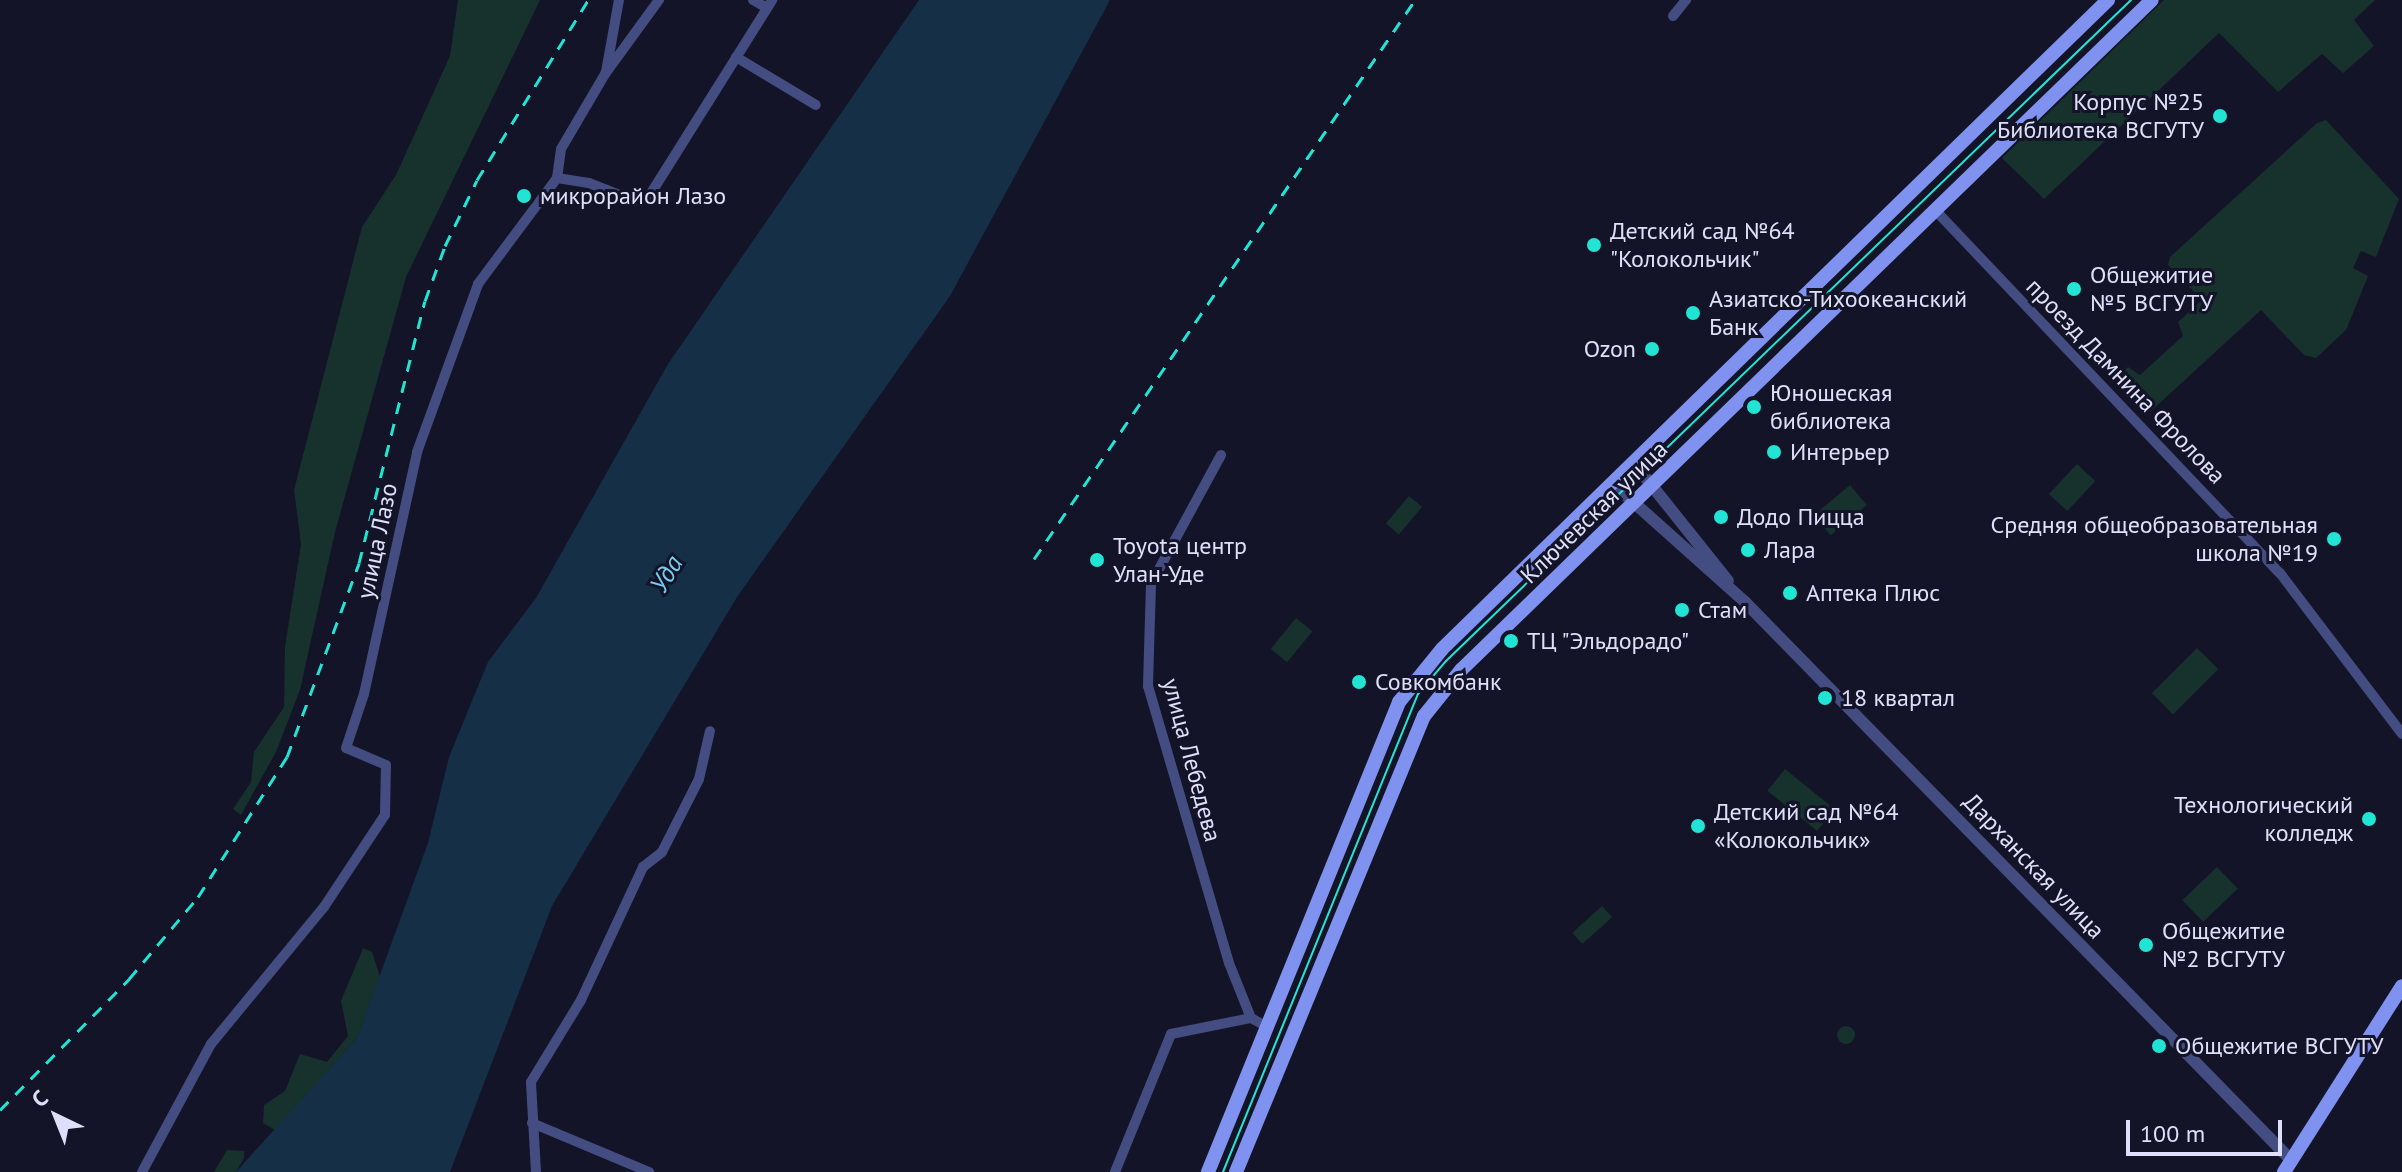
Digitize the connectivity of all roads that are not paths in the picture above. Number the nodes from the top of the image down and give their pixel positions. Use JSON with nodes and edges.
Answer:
{"nodes":[{"id":1,"x":619,"y":0,"type":"edge"},
{"id":2,"x":659,"y":0,"type":"edge"},
{"id":3,"x":753,"y":0,"type":"edge"},
{"id":4,"x":1686,"y":0,"type":"edge"},
{"id":5,"x":2108,"y":0,"type":"edge"},
{"id":6,"x":2152,"y":0,"type":"edge"},
{"id":7,"x":770,"y":4,"type":"edge"},
{"id":8,"x":1673,"y":16,"type":"dead end"},
{"id":9,"x":736,"y":57,"type":"junction"},
{"id":10,"x":605,"y":74,"type":"junction"},
{"id":11,"x":816,"y":105,"type":"dead end"},
{"id":12,"x":557,"y":178,"type":"junction"},
{"id":13,"x":1936,"y":211,"type":"junction"},
{"id":14,"x":1221,"y":455,"type":"dead end"},
{"id":15,"x":1633,"y":462,"type":"junction"},
{"id":16,"x":1612,"y":483,"type":"junction"},
{"id":17,"x":1655,"y":484,"type":"junction"},
{"id":18,"x":1634,"y":505,"type":"junction"},
{"id":19,"x":1745,"y":602,"type":"junction"},
{"id":20,"x":710,"y":731,"type":"dead end"},
{"id":21,"x":2402,"y":734,"type":"edge"},
{"id":22,"x":2402,"y":986,"type":"edge"},
{"id":23,"x":1251,"y":1018,"type":"junction"},
{"id":24,"x":1267,"y":1027,"type":"junction"},
{"id":25,"x":532,"y":1123,"type":"junction"},
{"id":26,"x":2288,"y":1166,"type":"edge"},
{"id":27,"x":142,"y":1172,"type":"edge"},
{"id":28,"x":536,"y":1172,"type":"edge"},
{"id":29,"x":649,"y":1172,"type":"edge"},
{"id":30,"x":1115,"y":1172,"type":"edge"},
{"id":31,"x":1208,"y":1172,"type":"edge"},
{"id":32,"x":1236,"y":1172,"type":"edge"}],
"edges":[{"from":1,"to":10,"type":"street"},
{"from":2,"to":10,"type":"street"},
{"from":3,"to":7,"type":"street"},
{"from":4,"to":8,"type":"street"},
{"from":5,"to":15,"type":"main road","name":"Ключевская улица"},
{"from":6,"to":13,"type":"main road","name":"Ключевская улица"},
{"from":7,"to":9,"type":"street"},
{"from":9,"to":11,"type":"street"},
{"from":9,"to":12,"type":"street"},
{"from":10,"to":12,"type":"street"},
{"from":12,"to":27,"type":"street","name":"улица Лазо"},
{"from":13,"to":17,"type":"main road","name":"Ключевская улица"},
{"from":13,"to":21,"type":"street","name":"проезд Дамнина Фролова"},
{"from":14,"to":23,"type":"street","name":"улица Лебедева"},
{"from":15,"to":16,"type":"main road","name":"Ключевская улица"},
{"from":15,"to":17,"type":"street","name":"Дарханская улица"},
{"from":16,"to":18,"type":"street","name":"Дарханская улица"},
{"from":16,"to":24,"type":"main road","name":"Ключевская улица"},
{"from":17,"to":18,"type":"main road","name":"Ключевская улица"},
{"from":17,"to":19,"type":"street","name":"Дарханская улица"},
{"from":18,"to":19,"type":"street","name":"Дарханская улица"},
{"from":18,"to":32,"type":"main road","name":"Ключевская улица"},
{"from":19,"to":26,"type":"street","name":"Дарханская улица"},
{"from":20,"to":25,"type":"street"},
{"from":22,"to":26,"type":"main road"},
{"from":23,"to":24,"type":"street"},
{"from":23,"to":30,"type":"street"},
{"from":24,"to":31,"type":"main road","name":"Ключевская улица"},
{"from":25,"to":28,"type":"street"},
{"from":25,"to":29,"type":"street"}]}
